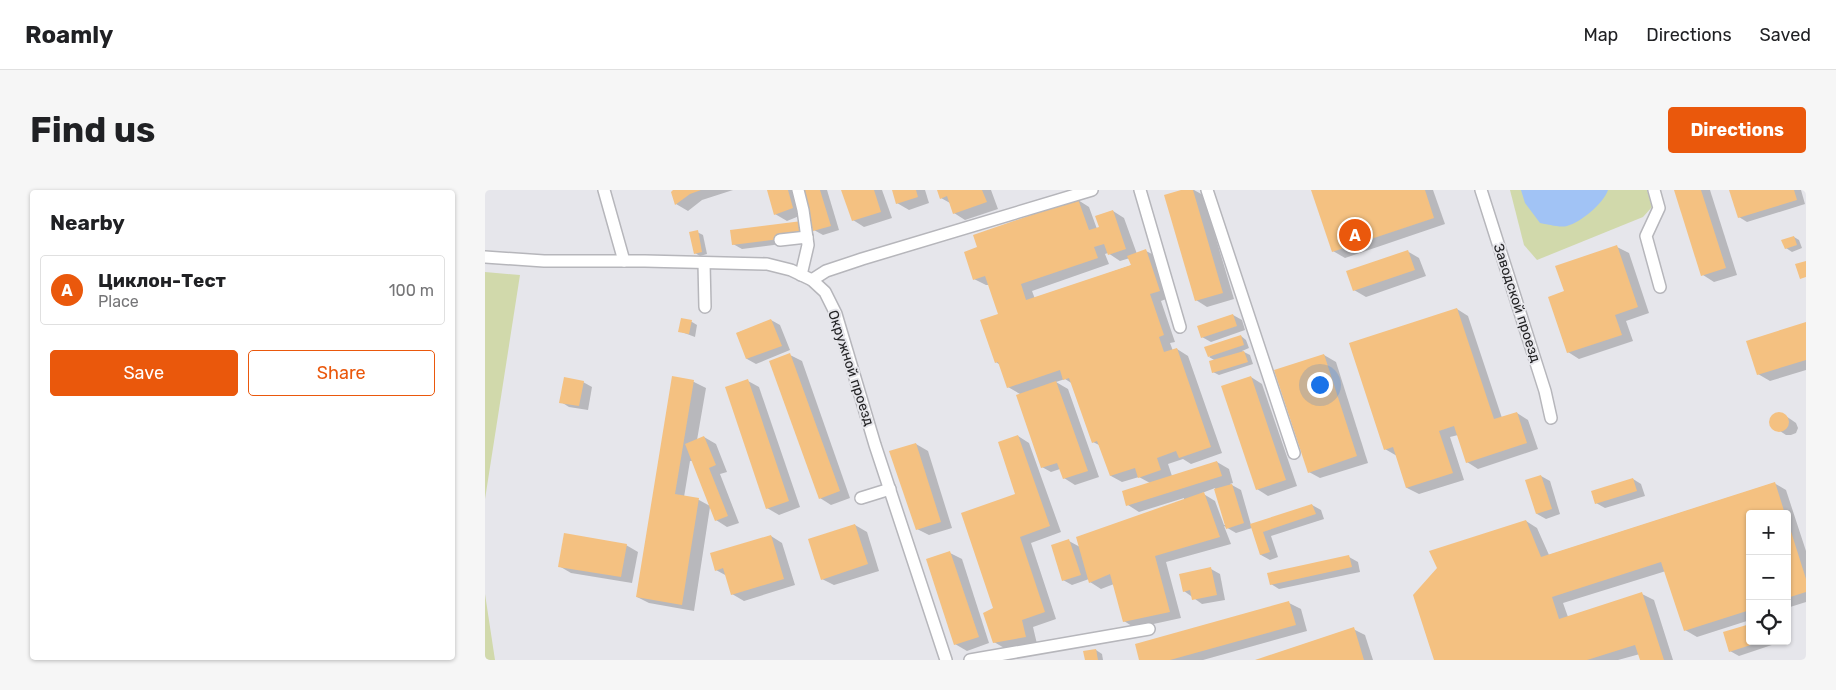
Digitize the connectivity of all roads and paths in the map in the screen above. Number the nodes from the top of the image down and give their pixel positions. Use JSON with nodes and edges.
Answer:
{"nodes":[{"id":1,"x":603,"y":190,"type":"edge"},
{"id":2,"x":798,"y":190,"type":"edge"},
{"id":3,"x":1092,"y":190,"type":"edge"},
{"id":4,"x":1140,"y":190,"type":"edge"},
{"id":5,"x":1207,"y":190,"type":"edge"},
{"id":6,"x":1481,"y":190,"type":"edge"},
{"id":7,"x":1654,"y":190,"type":"edge"},
{"id":8,"x":807,"y":237,"type":"junction"},
{"id":9,"x":780,"y":240,"type":"dead end"},
{"id":10,"x":485,"y":257,"type":"edge"},
{"id":11,"x":624,"y":261,"type":"junction"},
{"id":12,"x":704,"y":262,"type":"junction"},
{"id":13,"x":801,"y":275,"type":"junction"},
{"id":14,"x":812,"y":280,"type":"junction"},
{"id":15,"x":1660,"y":287,"type":"dead end"},
{"id":16,"x":705,"y":308,"type":"dead end"},
{"id":17,"x":1180,"y":326,"type":"dead end"},
{"id":18,"x":1551,"y":418,"type":"dead end"},
{"id":19,"x":1293,"y":453,"type":"dead end"},
{"id":20,"x":890,"y":489,"type":"junction"},
{"id":21,"x":861,"y":498,"type":"dead end"},
{"id":22,"x":1149,"y":630,"type":"dead end"},
{"id":23,"x":946,"y":660,"type":"edge"},
{"id":24,"x":970,"y":660,"type":"edge"}],
"edges":[{"from":1,"to":11,"type":"street"},
{"from":2,"to":8,"type":"street"},
{"from":3,"to":14,"type":"street"},
{"from":4,"to":17,"type":"street"},
{"from":5,"to":19,"type":"street"},
{"from":6,"to":18,"type":"street","name":"Заводской проезд"},
{"from":7,"to":15,"type":"street"},
{"from":8,"to":9,"type":"street"},
{"from":8,"to":13,"type":"street"},
{"from":10,"to":11,"type":"street","name":"Окружной проезд"},
{"from":11,"to":12,"type":"street","name":"Окружной проезд"},
{"from":12,"to":13,"type":"street","name":"Окружной проезд"},
{"from":12,"to":16,"type":"street"},
{"from":13,"to":14,"type":"street","name":"Окружной проезд"},
{"from":14,"to":20,"type":"street","name":"Окружной проезд"},
{"from":20,"to":21,"type":"street"},
{"from":20,"to":23,"type":"street","name":"Окружной проезд"},
{"from":22,"to":24,"type":"street"}]}
